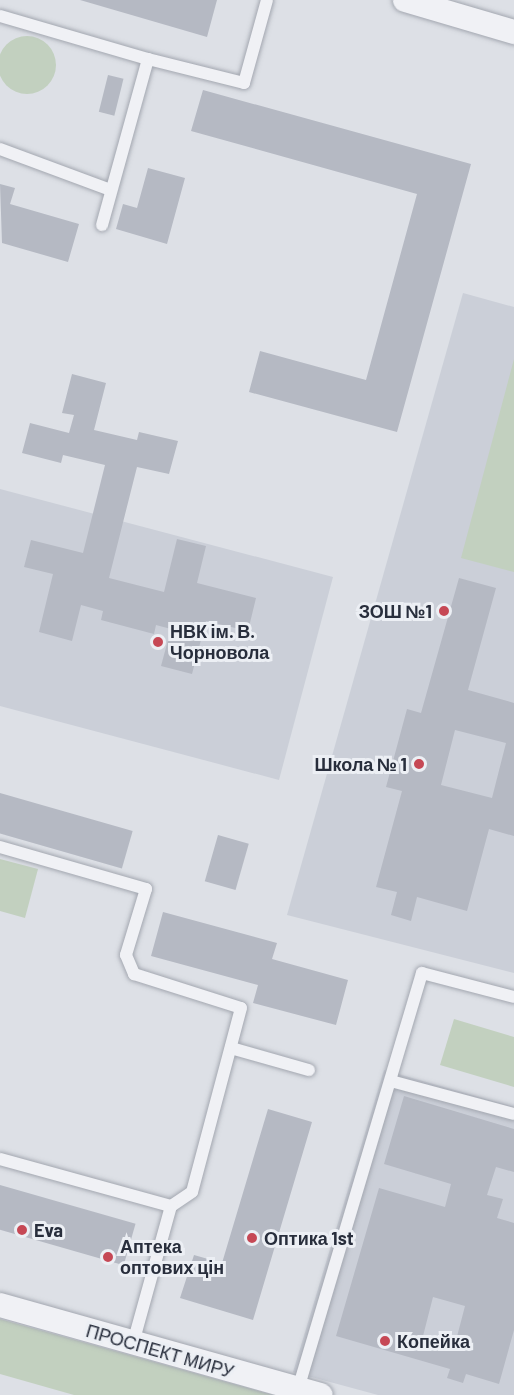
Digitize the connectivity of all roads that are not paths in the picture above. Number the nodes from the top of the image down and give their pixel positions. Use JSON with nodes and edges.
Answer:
{"nodes":[{"id":1,"x":267,"y":0,"type":"edge"},
{"id":2,"x":405,"y":0,"type":"edge"},
{"id":3,"x":0,"y":16,"type":"edge"},
{"id":4,"x":514,"y":32,"type":"edge"},
{"id":5,"x":148,"y":59,"type":"junction"},
{"id":6,"x":0,"y":149,"type":"edge"},
{"id":7,"x":111,"y":190,"type":"junction"},
{"id":8,"x":102,"y":225,"type":"dead end"},
{"id":9,"x":0,"y":847,"type":"edge"},
{"id":10,"x":514,"y":997,"type":"edge"},
{"id":11,"x":231,"y":1048,"type":"junction"},
{"id":12,"x":309,"y":1070,"type":"dead end"},
{"id":13,"x":390,"y":1081,"type":"junction"},
{"id":14,"x":514,"y":1114,"type":"edge"},
{"id":15,"x":0,"y":1159,"type":"edge"},
{"id":16,"x":171,"y":1206,"type":"junction"},
{"id":17,"x":0,"y":1305,"type":"edge"},
{"id":18,"x":133,"y":1342,"type":"junction"},
{"id":19,"x":309,"y":1392,"type":"edge"}],
"edges":[{"from":1,"to":5,"type":"lane"},
{"from":2,"to":4,"type":"street"},
{"from":3,"to":5,"type":"lane"},
{"from":5,"to":7,"type":"lane"},
{"from":6,"to":7,"type":"lane"},
{"from":7,"to":8,"type":"lane"},
{"from":9,"to":11,"type":"lane"},
{"from":10,"to":13,"type":"lane"},
{"from":11,"to":12,"type":"lane"},
{"from":11,"to":16,"type":"lane"},
{"from":13,"to":14,"type":"lane"},
{"from":13,"to":19,"type":"lane"},
{"from":15,"to":16,"type":"lane"},
{"from":16,"to":18,"type":"lane"},
{"from":17,"to":18,"type":"street","name":"ПРОСПЕКТ МИРУ"},
{"from":18,"to":19,"type":"street","name":"ПРОСПЕКТ МИРУ"}]}
